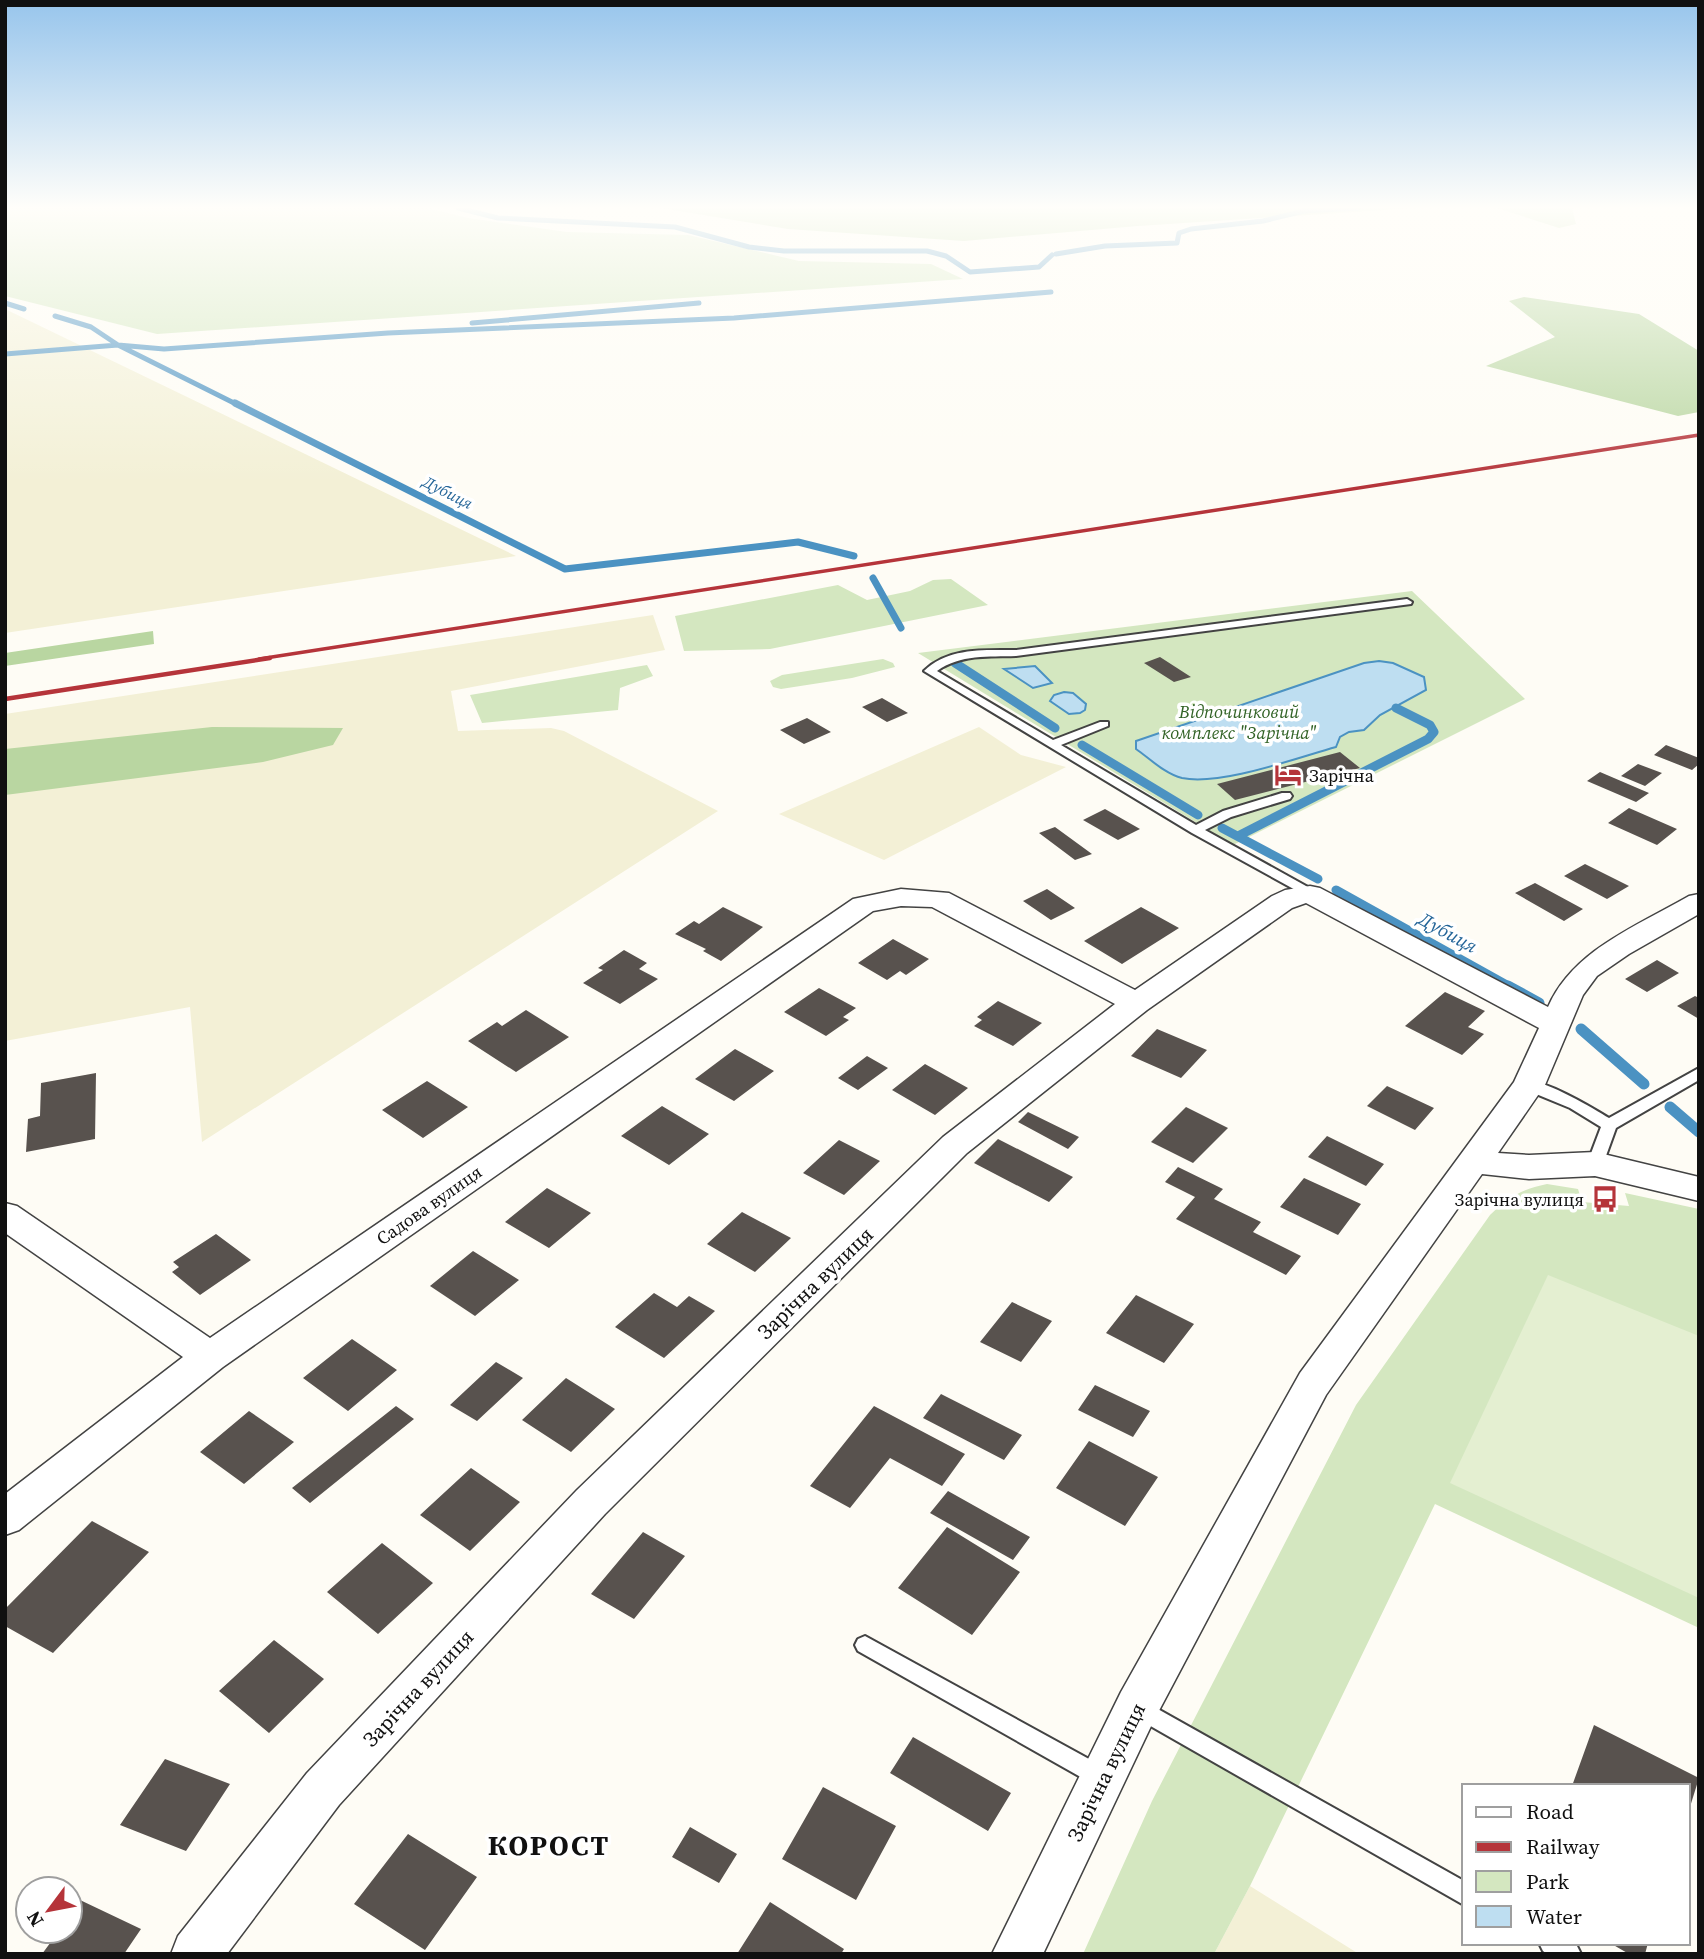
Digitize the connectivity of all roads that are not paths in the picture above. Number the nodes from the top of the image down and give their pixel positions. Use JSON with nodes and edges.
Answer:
{"nodes":[{"id":1,"x":1407,"y":602,"type":"dead end"},
{"id":2,"x":1104,"y":724,"type":"dead end"},
{"id":3,"x":1052,"y":744,"type":"junction"},
{"id":4,"x":1286,"y":796,"type":"dead end"},
{"id":5,"x":1196,"y":830,"type":"junction"},
{"id":6,"x":1310,"y":894,"type":"junction"},
{"id":7,"x":1699,"y":902,"type":"edge"},
{"id":8,"x":1136,"y":1003,"type":"junction"},
{"id":9,"x":1557,"y":1025,"type":"junction"},
{"id":10,"x":1699,"y":1073,"type":"edge"},
{"id":11,"x":1529,"y":1085,"type":"junction"},
{"id":12,"x":1609,"y":1125,"type":"junction"},
{"id":13,"x":1474,"y":1162,"type":"junction"},
{"id":14,"x":1595,"y":1164,"type":"junction"},
{"id":15,"x":1699,"y":1189,"type":"edge"},
{"id":16,"x":5,"y":1215,"type":"edge"},
{"id":17,"x":210,"y":1357,"type":"junction"},
{"id":18,"x":5,"y":1518,"type":"edge"},
{"id":19,"x":865,"y":1645,"type":"dead end"},
{"id":20,"x":1137,"y":1707,"type":"junction"},
{"id":21,"x":1102,"y":1778,"type":"junction"},
{"id":22,"x":1462,"y":1893,"type":"edge"},
{"id":23,"x":1553,"y":1945,"type":"edge"},
{"id":24,"x":196,"y":1954,"type":"edge"},
{"id":25,"x":1017,"y":1954,"type":"edge"},
{"id":26,"x":1569,"y":1954,"type":"edge"}],
"edges":[{"from":1,"to":3,"type":"lane"},
{"from":2,"to":3,"type":"lane"},
{"from":3,"to":5,"type":"lane"},
{"from":4,"to":5,"type":"lane"},
{"from":5,"to":6,"type":"lane"},
{"from":6,"to":8,"type":"street","name":"Зарічна вулиця"},
{"from":6,"to":9,"type":"street"},
{"from":7,"to":9,"type":"street","name":"Зарічна вулиця"},
{"from":8,"to":17,"type":"street","name":"Садова вулиця"},
{"from":8,"to":24,"type":"street","name":"Зарічна вулиця"},
{"from":9,"to":11,"type":"street","name":"Зарічна вулиця"},
{"from":10,"to":12,"type":"lane"},
{"from":11,"to":12,"type":"lane"},
{"from":11,"to":13,"type":"street","name":"Зарічна вулиця"},
{"from":12,"to":14,"type":"lane"},
{"from":13,"to":14,"type":"street"},
{"from":13,"to":20,"type":"street","name":"Зарічна вулиця"},
{"from":14,"to":15,"type":"street"},
{"from":16,"to":17,"type":"street"},
{"from":17,"to":18,"type":"street","name":"Садова вулиця"},
{"from":19,"to":21,"type":"lane"},
{"from":20,"to":21,"type":"street","name":"Зарічна вулиця"},
{"from":20,"to":22,"type":"lane"},
{"from":21,"to":25,"type":"street","name":"Зарічна вулиця"},
{"from":23,"to":26,"type":"lane"}]}
